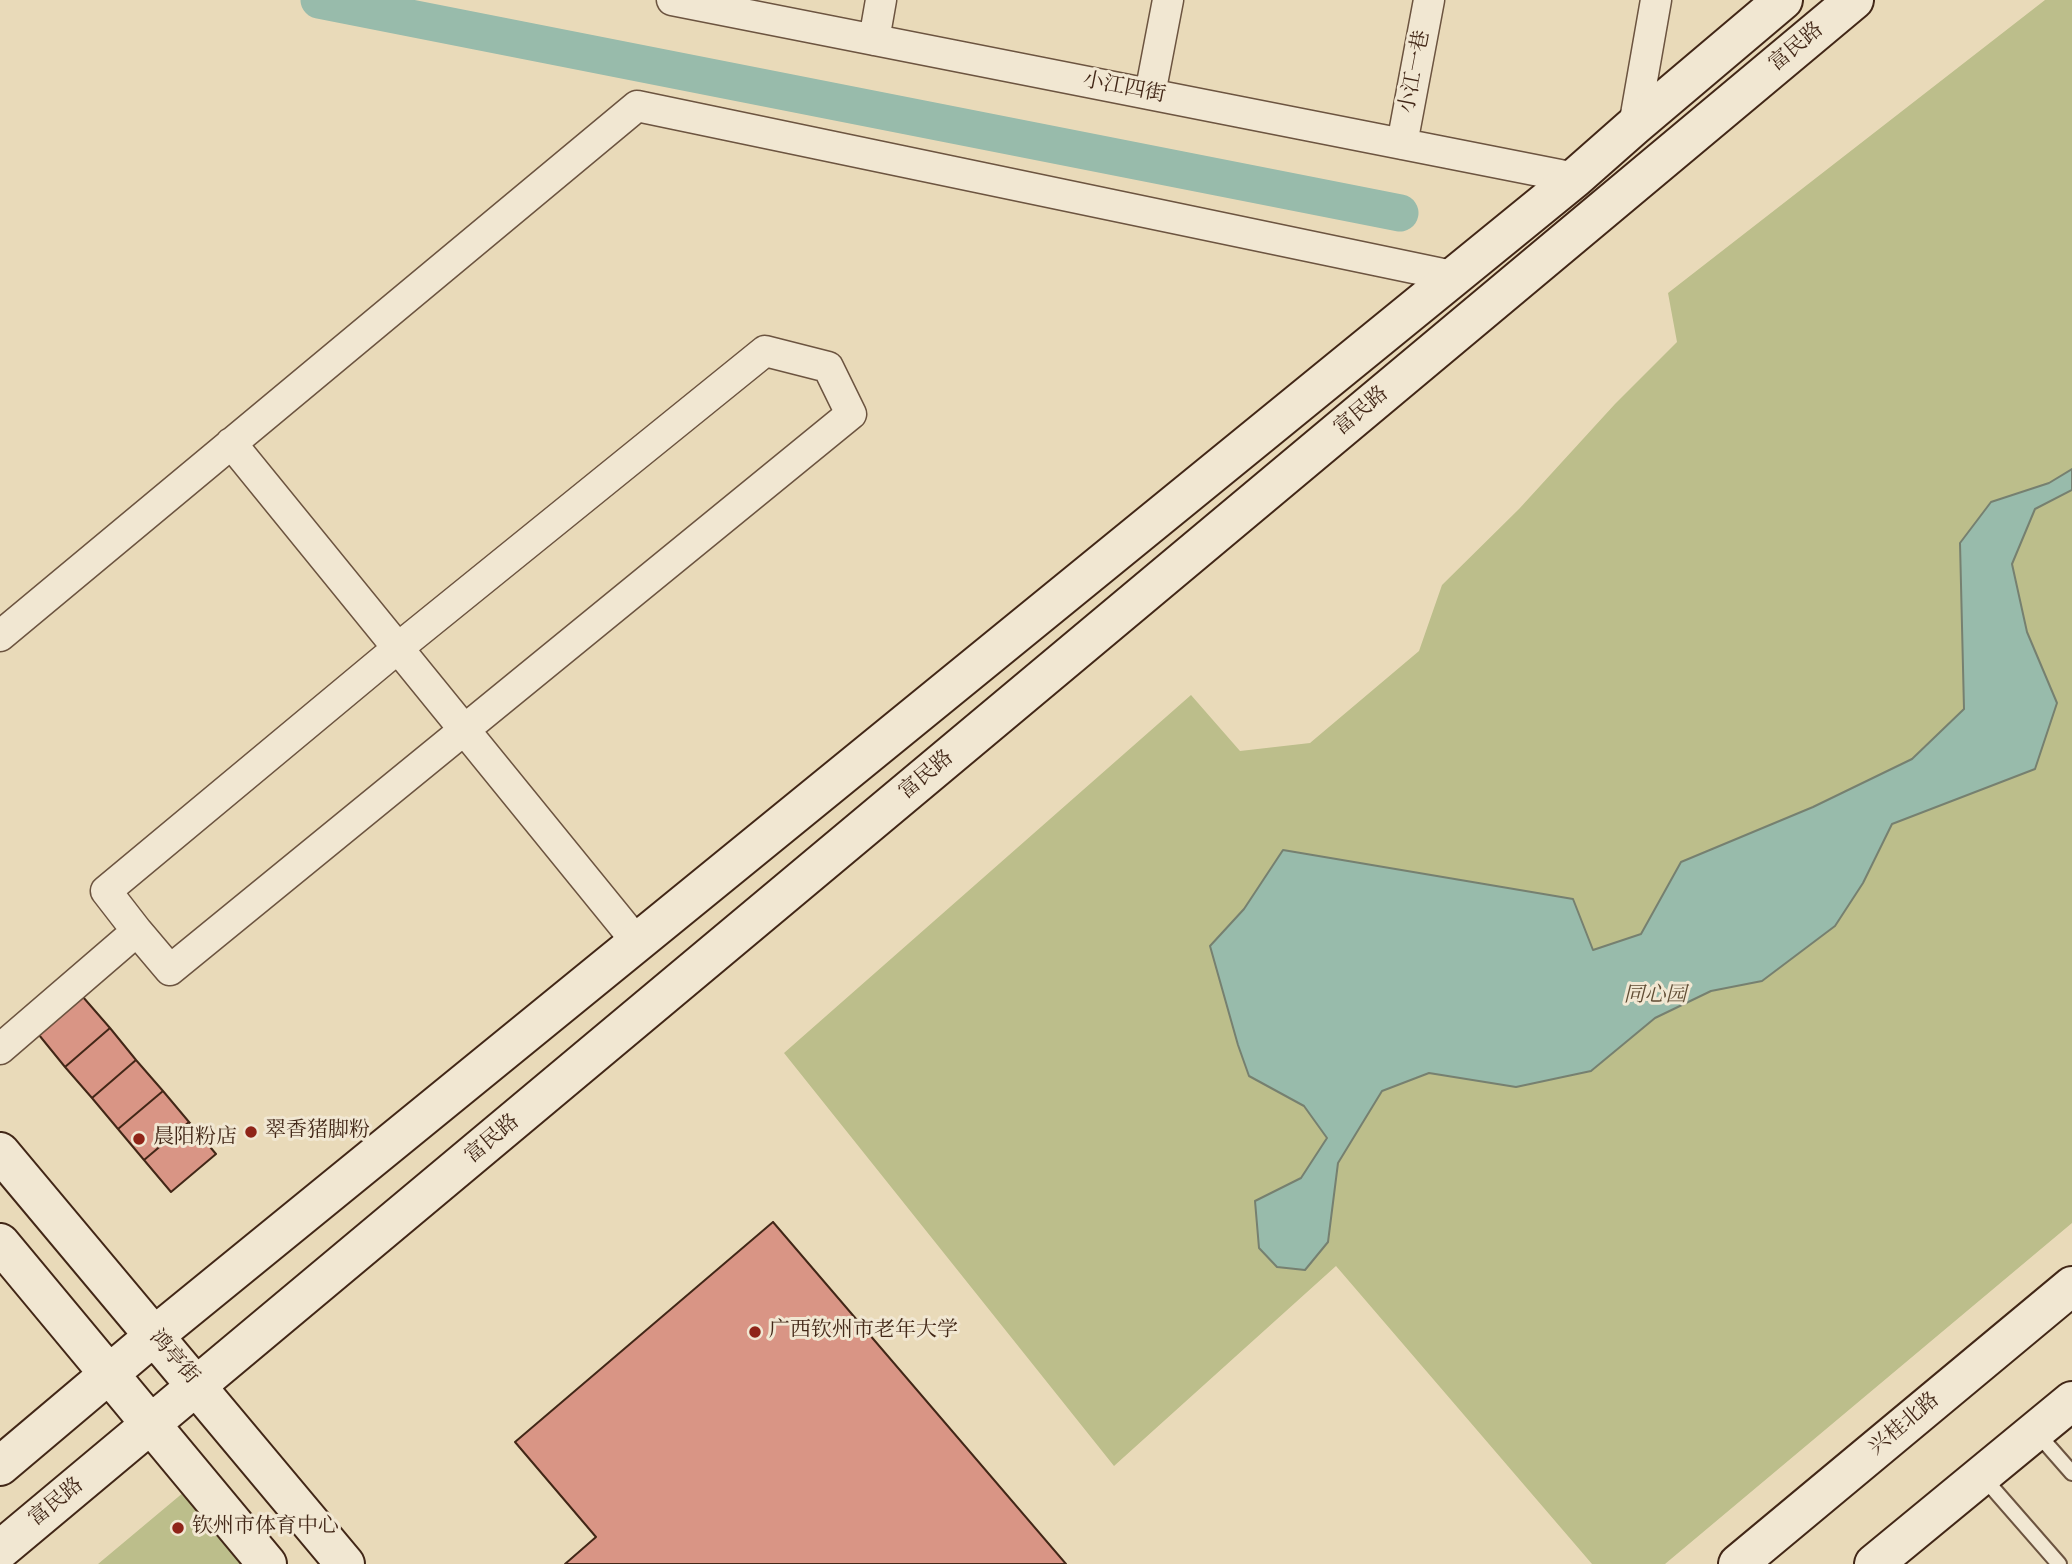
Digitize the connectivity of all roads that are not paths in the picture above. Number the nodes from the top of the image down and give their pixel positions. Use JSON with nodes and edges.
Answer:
{"nodes":[{"id":1,"x":672,"y":0,"type":"edge"},
{"id":2,"x":881,"y":0,"type":"edge"},
{"id":3,"x":1168,"y":0,"type":"edge"},
{"id":4,"x":1429,"y":0,"type":"edge"},
{"id":5,"x":1656,"y":0,"type":"edge"},
{"id":6,"x":1783,"y":0,"type":"edge"},
{"id":7,"x":1854,"y":0,"type":"edge"},
{"id":8,"x":874,"y":40,"type":"junction"},
{"id":9,"x":1150,"y":94,"type":"junction"},
{"id":10,"x":1633,"y":126,"type":"junction"},
{"id":11,"x":1402,"y":144,"type":"junction"},
{"id":12,"x":1576,"y":178,"type":"junction"},
{"id":13,"x":1452,"y":276,"type":"junction"},
{"id":14,"x":231,"y":443,"type":"junction"},
{"id":15,"x":0,"y":636,"type":"edge"},
{"id":16,"x":398,"y":648,"type":"junction"},
{"id":17,"x":465,"y":731,"type":"junction"},
{"id":18,"x":137,"y":931,"type":"junction"},
{"id":19,"x":637,"y":942,"type":"junction"},
{"id":20,"x":0,"y":1049,"type":"edge"},
{"id":21,"x":0,"y":1152,"type":"edge"},
{"id":22,"x":0,"y":1243,"type":"edge"},
{"id":23,"x":2072,"y":1286,"type":"edge"},
{"id":24,"x":154,"y":1336,"type":"junction"},
{"id":25,"x":109,"y":1374,"type":"junction"},
{"id":26,"x":198,"y":1387,"type":"junction"},
{"id":27,"x":2072,"y":1401,"type":"edge"},
{"id":28,"x":152,"y":1425,"type":"junction"},
{"id":29,"x":2035,"y":1431,"type":"junction"},
{"id":30,"x":0,"y":1466,"type":"edge"},
{"id":31,"x":2072,"y":1473,"type":"edge"},
{"id":32,"x":1982,"y":1476,"type":"junction"},
{"id":33,"x":0,"y":1550,"type":"edge"},
{"id":34,"x":267,"y":1564,"type":"edge"},
{"id":35,"x":345,"y":1564,"type":"edge"},
{"id":36,"x":1738,"y":1564,"type":"edge"},
{"id":37,"x":1874,"y":1564,"type":"edge"},
{"id":38,"x":2059,"y":1564,"type":"edge"}],
"edges":[{"from":1,"to":8,"type":"street","name":"小江四街"},
{"from":2,"to":8,"type":"street"},
{"from":3,"to":9,"type":"street"},
{"from":4,"to":11,"type":"street","name":"小江一巷"},
{"from":5,"to":10,"type":"street"},
{"from":6,"to":10,"type":"street"},
{"from":7,"to":26,"type":"street","name":"富民路"},
{"from":8,"to":9,"type":"street","name":"小江四街"},
{"from":9,"to":11,"type":"street","name":"小江四街"},
{"from":10,"to":12,"type":"street"},
{"from":11,"to":12,"type":"street","name":"小江四街"},
{"from":12,"to":13,"type":"street"},
{"from":13,"to":14,"type":"street"},
{"from":13,"to":19,"type":"street"},
{"from":14,"to":15,"type":"street"},
{"from":14,"to":16,"type":"street"},
{"from":16,"to":17,"type":"street"},
{"from":16,"to":17,"type":"street"},
{"from":16,"to":18,"type":"street"},
{"from":17,"to":18,"type":"street"},
{"from":17,"to":19,"type":"street"},
{"from":18,"to":20,"type":"street"},
{"from":19,"to":24,"type":"street"},
{"from":21,"to":24,"type":"street","name":"鸿亭街"},
{"from":22,"to":25,"type":"street"},
{"from":23,"to":36,"type":"street","name":"兴桂北路"},
{"from":24,"to":25,"type":"street"},
{"from":24,"to":26,"type":"street","name":"鸿亭街"},
{"from":25,"to":28,"type":"street"},
{"from":25,"to":30,"type":"street"},
{"from":26,"to":28,"type":"street","name":"富民路"},
{"from":26,"to":35,"type":"street","name":"鸿亭街"},
{"from":27,"to":29,"type":"street"},
{"from":28,"to":33,"type":"street","name":"富民路"},
{"from":28,"to":34,"type":"street"},
{"from":29,"to":31,"type":"lane"},
{"from":29,"to":32,"type":"street"},
{"from":32,"to":37,"type":"street"},
{"from":32,"to":38,"type":"lane"}]}
